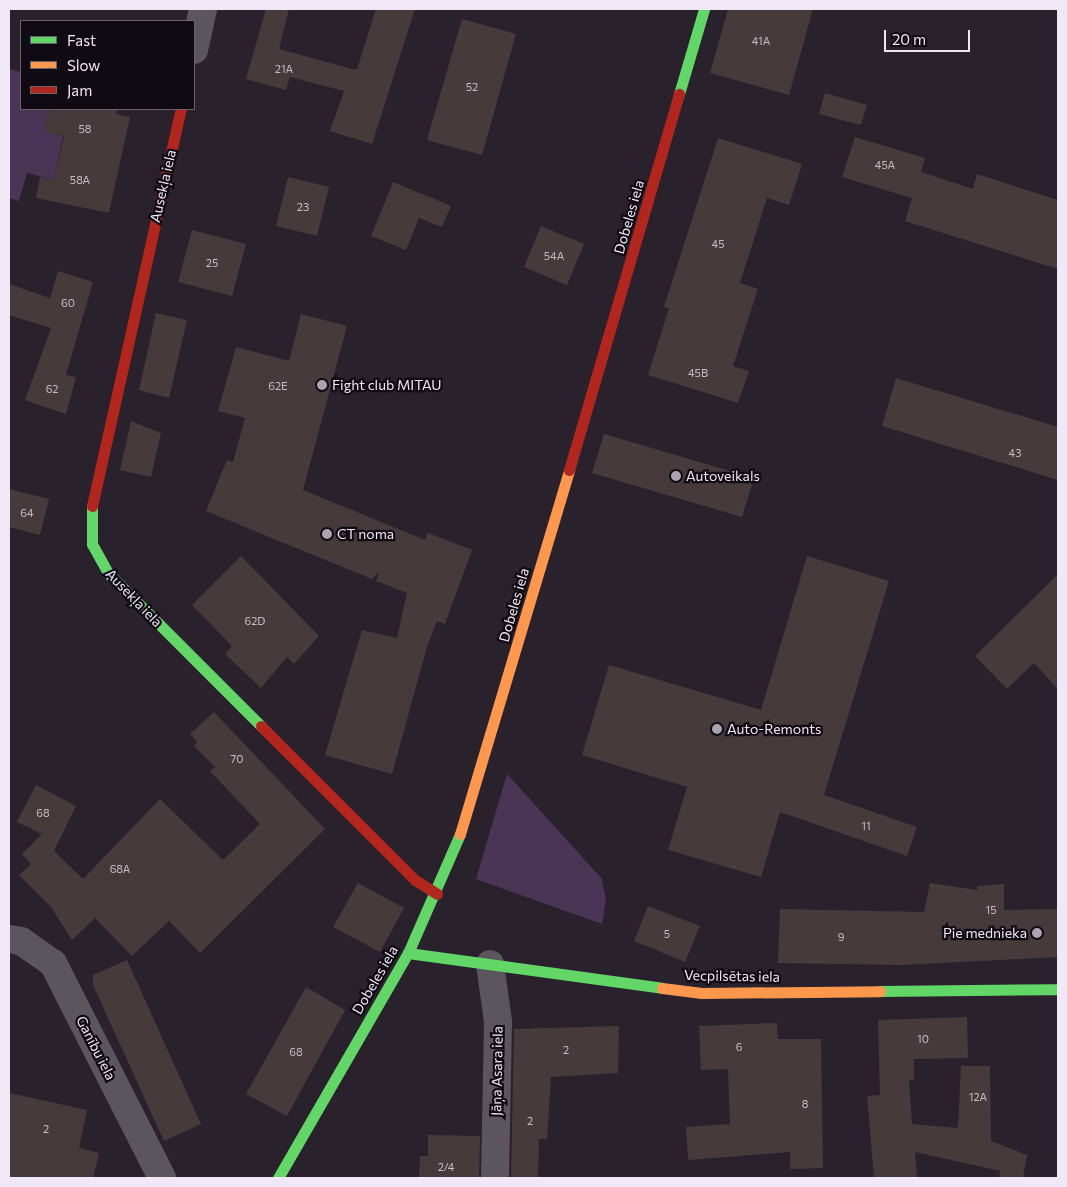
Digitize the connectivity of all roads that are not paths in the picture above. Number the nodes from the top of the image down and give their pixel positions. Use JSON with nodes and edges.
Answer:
{"nodes":[{"id":1,"x":203,"y":9,"type":"edge"},
{"id":2,"x":704,"y":9,"type":"edge"},
{"id":3,"x":195,"y":45,"type":"edge"},
{"id":4,"x":180,"y":110,"type":"edge"},
{"id":5,"x":437,"y":894,"type":"junction"},
{"id":6,"x":9,"y":939,"type":"edge"},
{"id":7,"x":408,"y":954,"type":"junction"},
{"id":8,"x":490,"y":964,"type":"junction"},
{"id":9,"x":1058,"y":989,"type":"edge"},
{"id":10,"x":162,"y":1178,"type":"edge"},
{"id":11,"x":278,"y":1178,"type":"edge"},
{"id":12,"x":494,"y":1178,"type":"edge"}],
"edges":[{"from":1,"to":3,"type":"street"},
{"from":2,"to":5,"type":"street","name":"Dobeles iela"},
{"from":4,"to":5,"type":"street","name":"Ausekļa iela"},
{"from":5,"to":7,"type":"street","name":"Dobeles iela"},
{"from":6,"to":10,"type":"street","name":"Ganību iela"},
{"from":7,"to":8,"type":"street","name":"Vecpilsētas iela"},
{"from":7,"to":11,"type":"street","name":"Dobeles iela"},
{"from":8,"to":9,"type":"street","name":"Vecpilsētas iela"},
{"from":8,"to":12,"type":"street","name":"Jāņa Asara iela"}]}
